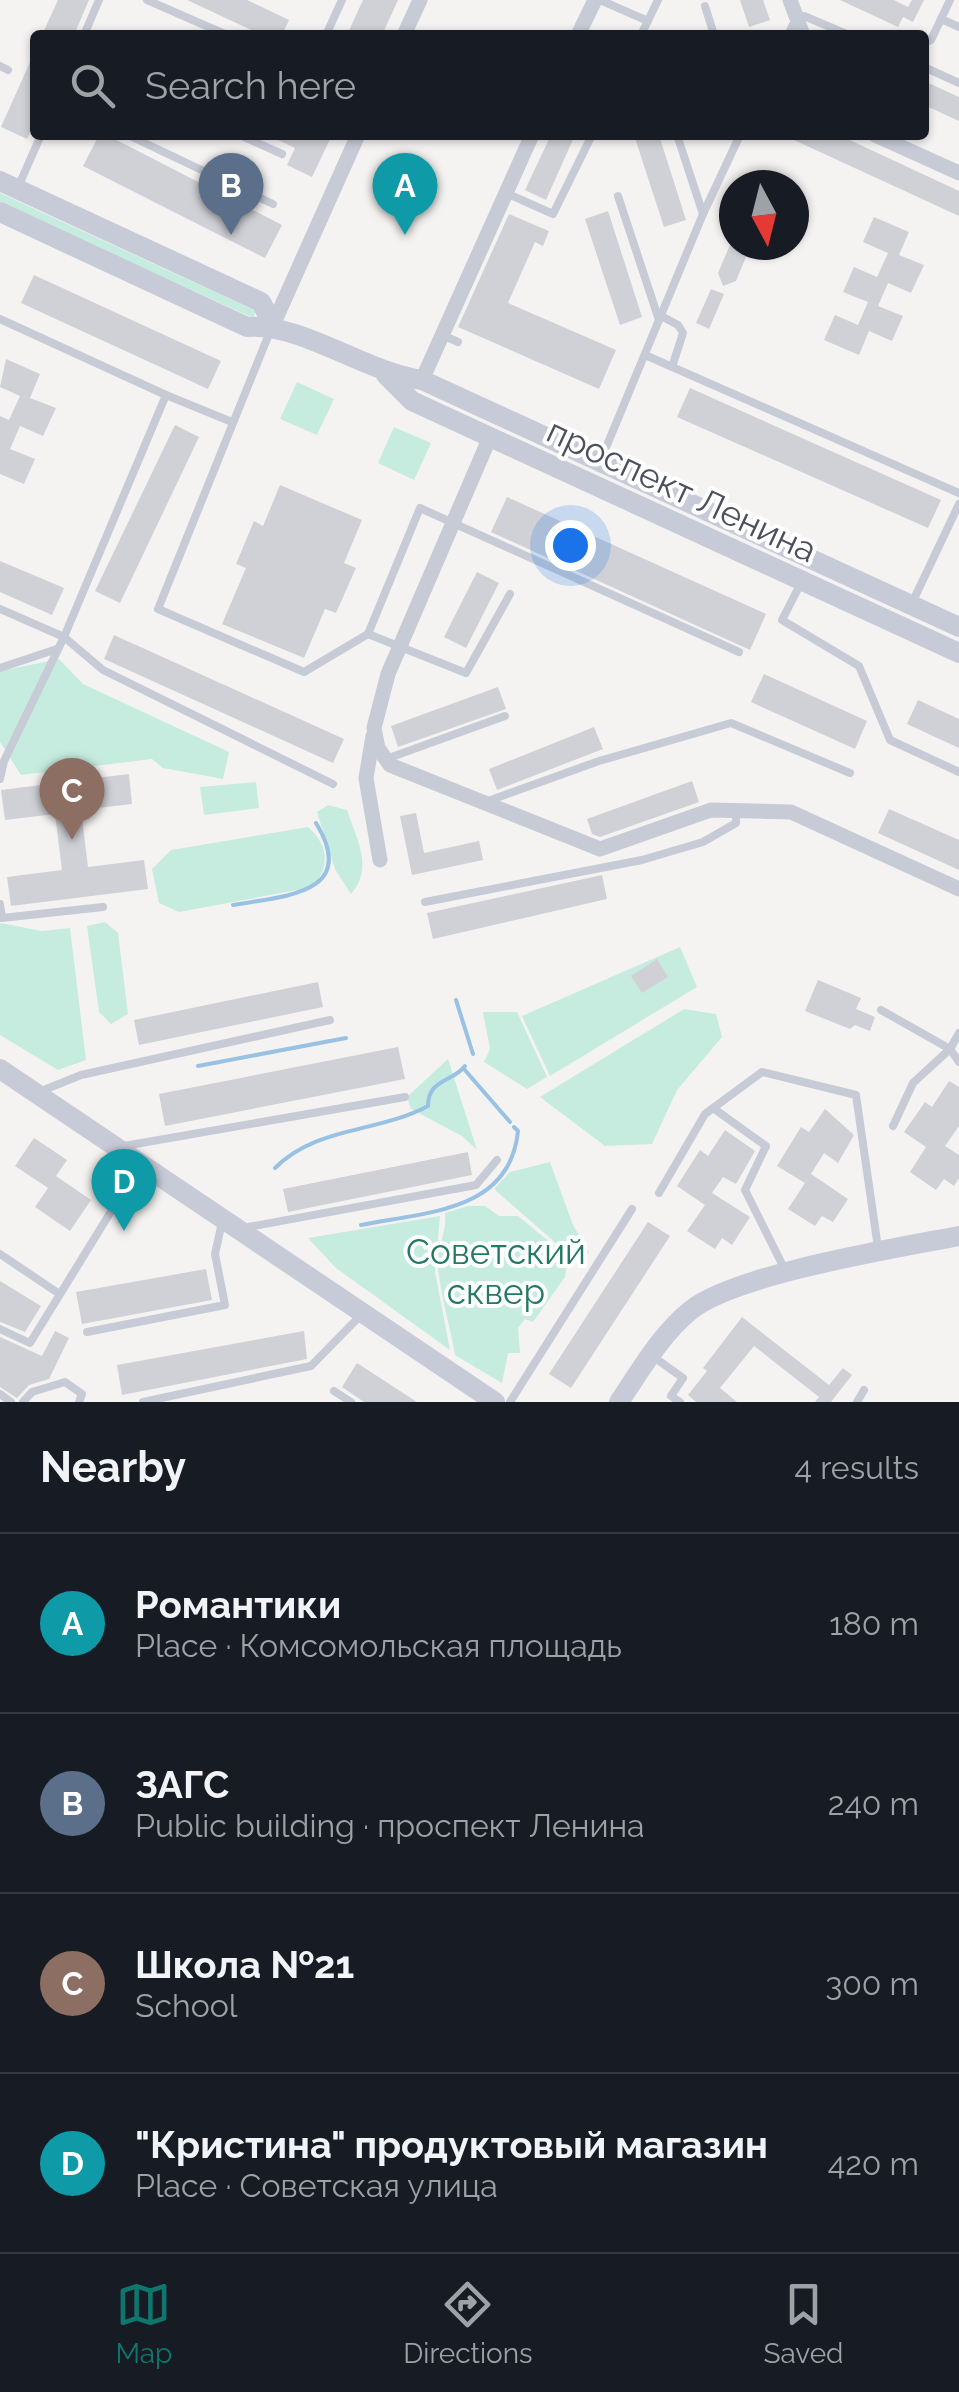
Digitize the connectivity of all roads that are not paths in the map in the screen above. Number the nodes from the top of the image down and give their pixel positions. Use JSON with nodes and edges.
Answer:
{"nodes":[{"id":1,"x":99,"y":0,"type":"edge"},
{"id":2,"x":147,"y":0,"type":"edge"},
{"id":3,"x":342,"y":0,"type":"edge"},
{"id":4,"x":420,"y":0,"type":"edge"},
{"id":5,"x":597,"y":0,"type":"edge"},
{"id":6,"x":658,"y":0,"type":"edge"},
{"id":7,"x":790,"y":0,"type":"edge"},
{"id":8,"x":950,"y":0,"type":"edge"},
{"id":9,"x":705,"y":6,"type":"dead end"},
{"id":10,"x":796,"y":18,"type":"junction"},
{"id":11,"x":942,"y":19,"type":"junction"},
{"id":12,"x":648,"y":21,"type":"junction"},
{"id":13,"x":959,"y":27,"type":"edge"},
{"id":14,"x":86,"y":30,"type":"edge"},
{"id":15,"x":216,"y":30,"type":"edge"},
{"id":16,"x":328,"y":30,"type":"edge"},
{"id":17,"x":406,"y":30,"type":"edge"},
{"id":18,"x":581,"y":30,"type":"edge"},
{"id":19,"x":644,"y":30,"type":"edge"},
{"id":20,"x":712,"y":30,"type":"edge"},
{"id":21,"x":790,"y":30,"type":"edge"},
{"id":22,"x":802,"y":30,"type":"edge"},
{"id":23,"x":837,"y":30,"type":"edge"},
{"id":24,"x":929,"y":41,"type":"edge"},
{"id":25,"x":929,"y":69,"type":"edge"},
{"id":26,"x":959,"y":83,"type":"edge"},
{"id":27,"x":39,"y":140,"type":"edge"},
{"id":28,"x":139,"y":140,"type":"edge"},
{"id":29,"x":251,"y":140,"type":"edge"},
{"id":30,"x":356,"y":140,"type":"edge"},
{"id":31,"x":530,"y":140,"type":"edge"},
{"id":32,"x":590,"y":140,"type":"edge"},
{"id":33,"x":679,"y":140,"type":"edge"},
{"id":34,"x":738,"y":140,"type":"edge"},
{"id":35,"x":886,"y":140,"type":"edge"},
{"id":36,"x":282,"y":154,"type":"dead end"},
{"id":37,"x":959,"y":173,"type":"edge"},
{"id":38,"x":8,"y":185,"type":"edge"},
{"id":39,"x":506,"y":193,"type":"junction"},
{"id":40,"x":618,"y":196,"type":"dead end"},
{"id":41,"x":273,"y":204,"type":"dead end"},
{"id":42,"x":0,"y":212,"type":"edge"},
{"id":43,"x":702,"y":214,"type":"junction"},
{"id":44,"x":660,"y":318,"type":"junction"},
{"id":45,"x":0,"y":319,"type":"edge"},
{"id":46,"x":273,"y":325,"type":"junction"},
{"id":47,"x":443,"y":328,"type":"junction"},
{"id":48,"x":458,"y":342,"type":"dead end"},
{"id":49,"x":645,"y":355,"type":"junction"},
{"id":50,"x":672,"y":366,"type":"junction"},
{"id":51,"x":386,"y":375,"type":"junction"},
{"id":52,"x":422,"y":380,"type":"junction"},
{"id":53,"x":166,"y":395,"type":"junction"},
{"id":54,"x":232,"y":422,"type":"junction"},
{"id":55,"x":490,"y":437,"type":"junction"},
{"id":56,"x":600,"y":462,"type":"junction"},
{"id":57,"x":959,"y":493,"type":"edge"},
{"id":58,"x":959,"y":504,"type":"edge"},
{"id":59,"x":454,"y":522,"type":"junction"},
{"id":60,"x":802,"y":581,"type":"junction"},
{"id":61,"x":510,"y":594,"type":"dead end"},
{"id":62,"x":912,"y":605,"type":"junction"},
{"id":63,"x":0,"y":609,"type":"edge"},
{"id":64,"x":959,"y":627,"type":"edge"},
{"id":65,"x":368,"y":634,"type":"junction"},
{"id":66,"x":64,"y":637,"type":"junction"},
{"id":67,"x":400,"y":647,"type":"junction"},
{"id":68,"x":57,"y":649,"type":"junction"},
{"id":69,"x":738,"y":652,"type":"dead end"},
{"id":70,"x":959,"y":653,"type":"edge"},
{"id":71,"x":0,"y":668,"type":"edge"},
{"id":72,"x":505,"y":716,"type":"dead end"},
{"id":73,"x":374,"y":728,"type":"junction"},
{"id":74,"x":386,"y":759,"type":"junction"},
{"id":75,"x":959,"y":772,"type":"edge"},
{"id":76,"x":850,"y":773,"type":"dead end"},
{"id":77,"x":0,"y":779,"type":"edge"},
{"id":78,"x":332,"y":784,"type":"dead end"},
{"id":79,"x":482,"y":803,"type":"junction"},
{"id":80,"x":736,"y":808,"type":"junction"},
{"id":81,"x":380,"y":860,"type":"dead end"},
{"id":82,"x":959,"y":889,"type":"edge"},
{"id":83,"x":425,"y":902,"type":"dead end"},
{"id":84,"x":0,"y":904,"type":"edge"},
{"id":85,"x":104,"y":907,"type":"dead end"},
{"id":86,"x":881,"y":1010,"type":"dead end"},
{"id":87,"x":330,"y":1020,"type":"dead end"},
{"id":88,"x":958,"y":1036,"type":"edge"},
{"id":89,"x":950,"y":1049,"type":"junction"},
{"id":90,"x":959,"y":1062,"type":"edge"},
{"id":91,"x":0,"y":1069,"type":"edge"},
{"id":92,"x":38,"y":1093,"type":"junction"},
{"id":93,"x":405,"y":1097,"type":"dead end"},
{"id":94,"x":714,"y":1108,"type":"junction"},
{"id":95,"x":893,"y":1126,"type":"dead end"},
{"id":96,"x":122,"y":1147,"type":"junction"},
{"id":97,"x":497,"y":1160,"type":"dead end"},
{"id":98,"x":142,"y":1161,"type":"junction"},
{"id":99,"x":659,"y":1194,"type":"dead end"},
{"id":100,"x":632,"y":1209,"type":"dead end"},
{"id":101,"x":223,"y":1216,"type":"junction"},
{"id":102,"x":242,"y":1228,"type":"junction"},
{"id":103,"x":959,"y":1236,"type":"edge"},
{"id":104,"x":879,"y":1253,"type":"junction"},
{"id":105,"x":0,"y":1254,"type":"edge"},
{"id":106,"x":788,"y":1274,"type":"junction"},
{"id":107,"x":58,"y":1293,"type":"junction"},
{"id":108,"x":363,"y":1313,"type":"junction"},
{"id":109,"x":0,"y":1330,"type":"edge"},
{"id":110,"x":87,"y":1332,"type":"dead end"},
{"id":111,"x":650,"y":1354,"type":"junction"},
{"id":112,"x":334,"y":1390,"type":"dead end"},
{"id":113,"x":864,"y":1390,"type":"dead end"},
{"id":114,"x":0,"y":1394,"type":"edge"},
{"id":115,"x":11,"y":1402,"type":"edge"},
{"id":116,"x":24,"y":1402,"type":"edge"},
{"id":117,"x":79,"y":1402,"type":"edge"},
{"id":118,"x":143,"y":1402,"type":"edge"},
{"id":119,"x":351,"y":1402,"type":"edge"},
{"id":120,"x":495,"y":1402,"type":"edge"},
{"id":121,"x":510,"y":1402,"type":"edge"},
{"id":122,"x":619,"y":1402,"type":"edge"},
{"id":123,"x":680,"y":1402,"type":"edge"},
{"id":124,"x":857,"y":1402,"type":"edge"}],
"edges":[{"from":1,"to":14,"type":"lane"},
{"from":2,"to":15,"type":"lane"},
{"from":3,"to":16,"type":"lane"},
{"from":4,"to":17,"type":"street"},
{"from":5,"to":12,"type":"lane"},
{"from":5,"to":18,"type":"street"},
{"from":6,"to":12,"type":"lane"},
{"from":7,"to":10,"type":"street"},
{"from":8,"to":11,"type":"lane"},
{"from":9,"to":20,"type":"lane"},
{"from":10,"to":21,"type":"lane"},
{"from":10,"to":22,"type":"street"},
{"from":10,"to":23,"type":"lane"},
{"from":11,"to":13,"type":"lane"},
{"from":11,"to":24,"type":"lane"},
{"from":12,"to":19,"type":"lane"},
{"from":25,"to":26,"type":"lane"},
{"from":27,"to":38,"type":"lane"},
{"from":28,"to":41,"type":"lane"},
{"from":29,"to":36,"type":"lane"},
{"from":30,"to":46,"type":"street"},
{"from":31,"to":39,"type":"street"},
{"from":32,"to":39,"type":"lane"},
{"from":33,"to":43,"type":"lane"},
{"from":34,"to":43,"type":"lane"},
{"from":35,"to":37,"type":"street"},
{"from":38,"to":46,"type":"main road","name":"проспект Ленина"},
{"from":39,"to":47,"type":"street"},
{"from":40,"to":44,"type":"lane"},
{"from":42,"to":46,"type":"main road","name":"проспект Ленина"},
{"from":43,"to":44,"type":"lane"},
{"from":44,"to":49,"type":"lane"},
{"from":44,"to":50,"type":"lane"},
{"from":45,"to":53,"type":"lane"},
{"from":46,"to":51,"type":"main road","name":"проспект Ленина"},
{"from":46,"to":54,"type":"lane"},
{"from":47,"to":48,"type":"lane"},
{"from":47,"to":52,"type":"street"},
{"from":49,"to":50,"type":"lane"},
{"from":49,"to":56,"type":"lane"},
{"from":50,"to":57,"type":"lane"},
{"from":51,"to":52,"type":"main road","name":"проспект Ленина"},
{"from":51,"to":55,"type":"main road","name":"проспект Ленина"},
{"from":52,"to":56,"type":"main road","name":"проспект Ленина"},
{"from":53,"to":54,"type":"lane"},
{"from":53,"to":66,"type":"lane"},
{"from":54,"to":65,"type":"lane"},
{"from":55,"to":59,"type":"street"},
{"from":55,"to":60,"type":"main road","name":"проспект Ленина"},
{"from":56,"to":62,"type":"main road","name":"проспект Ленина"},
{"from":58,"to":62,"type":"lane"},
{"from":59,"to":65,"type":"lane"},
{"from":59,"to":67,"type":"street"},
{"from":59,"to":69,"type":"lane"},
{"from":60,"to":70,"type":"main road","name":"проспект Ленина"},
{"from":60,"to":75,"type":"lane"},
{"from":61,"to":67,"type":"lane"},
{"from":62,"to":64,"type":"main road","name":"проспект Ленина"},
{"from":63,"to":66,"type":"lane"},
{"from":65,"to":67,"type":"lane"},
{"from":66,"to":68,"type":"lane"},
{"from":66,"to":78,"type":"lane"},
{"from":67,"to":73,"type":"street"},
{"from":68,"to":71,"type":"lane"},
{"from":68,"to":77,"type":"lane"},
{"from":72,"to":74,"type":"lane"},
{"from":73,"to":74,"type":"street"},
{"from":73,"to":81,"type":"street"},
{"from":74,"to":79,"type":"street"},
{"from":76,"to":79,"type":"lane"},
{"from":79,"to":80,"type":"street"},
{"from":80,"to":82,"type":"street"},
{"from":80,"to":83,"type":"lane"},
{"from":84,"to":85,"type":"lane"},
{"from":86,"to":89,"type":"lane"},
{"from":87,"to":92,"type":"lane"},
{"from":88,"to":89,"type":"lane"},
{"from":89,"to":90,"type":"lane"},
{"from":89,"to":95,"type":"lane"},
{"from":91,"to":92,"type":"main road"},
{"from":92,"to":96,"type":"main road"},
{"from":93,"to":96,"type":"lane"},
{"from":94,"to":99,"type":"lane"},
{"from":94,"to":104,"type":"lane"},
{"from":94,"to":106,"type":"lane"},
{"from":96,"to":98,"type":"main road"},
{"from":97,"to":102,"type":"lane"},
{"from":98,"to":101,"type":"main road"},
{"from":98,"to":107,"type":"lane"},
{"from":100,"to":121,"type":"lane"},
{"from":101,"to":102,"type":"main road"},
{"from":101,"to":110,"type":"lane"},
{"from":102,"to":108,"type":"main road"},
{"from":103,"to":104,"type":"main road"},
{"from":104,"to":106,"type":"main road"},
{"from":105,"to":107,"type":"lane"},
{"from":106,"to":111,"type":"main road"},
{"from":107,"to":109,"type":"lane"},
{"from":108,"to":118,"type":"lane"},
{"from":108,"to":120,"type":"main road"},
{"from":111,"to":122,"type":"main road"},
{"from":111,"to":123,"type":"lane"},
{"from":112,"to":119,"type":"lane"},
{"from":113,"to":124,"type":"lane"},
{"from":114,"to":115,"type":"lane"},
{"from":116,"to":117,"type":"lane"}]}
